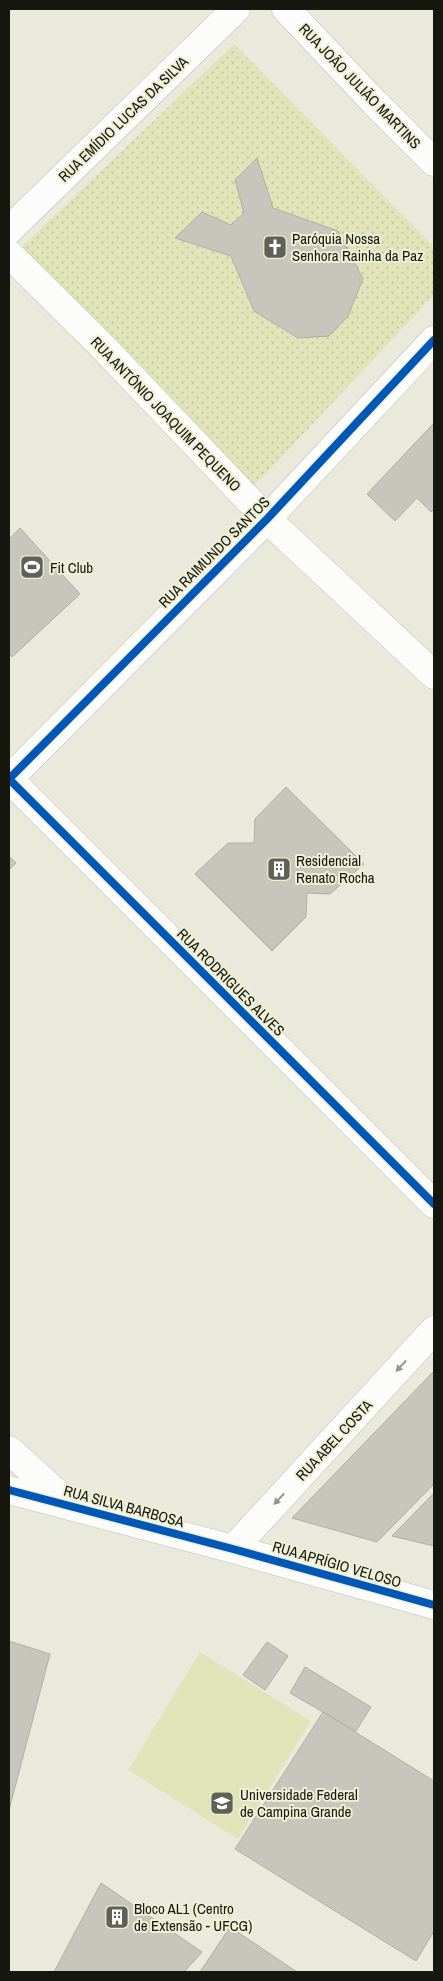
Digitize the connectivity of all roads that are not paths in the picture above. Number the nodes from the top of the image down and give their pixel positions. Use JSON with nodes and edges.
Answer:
{"nodes":[{"id":1,"x":236,"y":9,"type":"edge"},
{"id":2,"x":286,"y":9,"type":"edge"},
{"id":3,"x":434,"y":162,"type":"edge"},
{"id":4,"x":9,"y":230,"type":"edge"},
{"id":5,"x":9,"y":254,"type":"edge"},
{"id":6,"x":434,"y":340,"type":"edge"},
{"id":7,"x":267,"y":519,"type":"junction"},
{"id":8,"x":434,"y":675,"type":"edge"},
{"id":9,"x":9,"y":779,"type":"edge"},
{"id":10,"x":434,"y":1204,"type":"edge"},
{"id":11,"x":434,"y":1330,"type":"edge"},
{"id":12,"x":9,"y":1450,"type":"edge"},
{"id":13,"x":9,"y":1490,"type":"edge"},
{"id":14,"x":71,"y":1506,"type":"junction"},
{"id":15,"x":233,"y":1549,"type":"junction"},
{"id":16,"x":434,"y":1605,"type":"edge"}],
"edges":[{"from":1,"to":4,"type":"street","name":"RUA EMÍDIO LUCAS DA SILVA"},
{"from":2,"to":3,"type":"street","name":"RUA JOÃO JULIÃO MARTINS"},
{"from":5,"to":7,"type":"street","name":"RUA ANTÔNIO JOAQUIM PEQUENO"},
{"from":6,"to":7,"type":"street","name":"RUA RAIMUNDO SANTOS"},
{"from":7,"to":8,"type":"street","name":"RUA ANTÔNIO JOAQUIM PEQUENO"},
{"from":7,"to":9,"type":"street","name":"RUA RAIMUNDO SANTOS"},
{"from":9,"to":10,"type":"street","name":"RUA RODRIGUES ALVES"},
{"from":11,"to":15,"type":"street","name":"RUA ABEL COSTA","one_way":true},
{"from":12,"to":14,"type":"street"},
{"from":13,"to":14,"type":"street","name":"RUA SILVA BARBOSA"},
{"from":14,"to":15,"type":"street","name":"RUA SILVA BARBOSA"},
{"from":15,"to":16,"type":"street","name":"RUA APRÍGIO VELOSO"}]}
